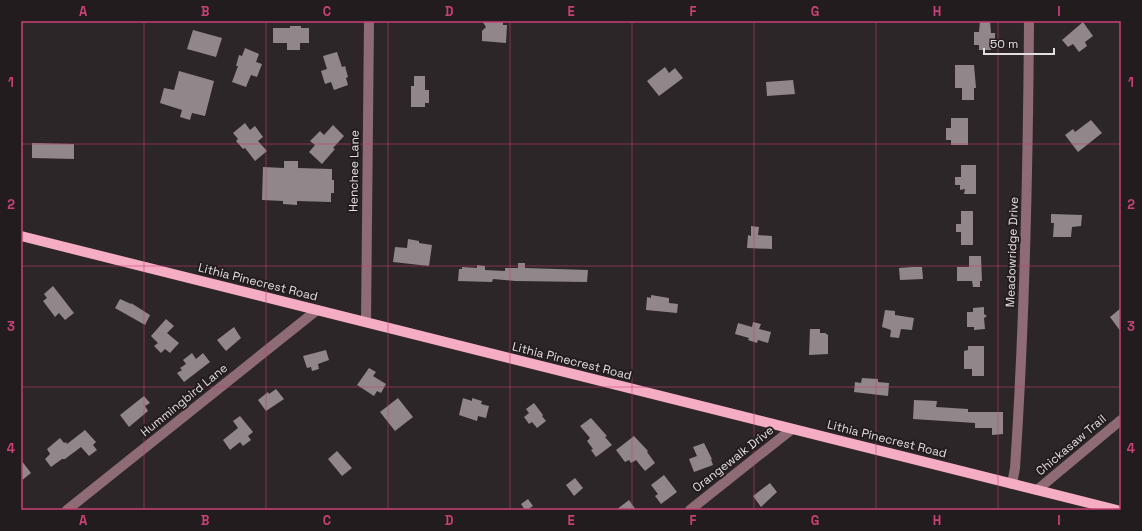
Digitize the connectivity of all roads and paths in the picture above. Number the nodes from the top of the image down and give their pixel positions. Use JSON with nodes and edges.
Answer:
{"nodes":[{"id":1,"x":369,"y":21,"type":"edge"},
{"id":2,"x":1029,"y":21,"type":"edge"},
{"id":3,"x":21,"y":236,"type":"edge"},
{"id":4,"x":317,"y":310,"type":"junction"},
{"id":5,"x":366,"y":322,"type":"junction"},
{"id":6,"x":1121,"y":420,"type":"edge"},
{"id":7,"x":792,"y":429,"type":"junction"},
{"id":8,"x":1012,"y":484,"type":"junction"},
{"id":9,"x":1037,"y":490,"type":"junction"},
{"id":10,"x":1098,"y":508,"type":"edge"},
{"id":11,"x":66,"y":510,"type":"edge"},
{"id":12,"x":690,"y":510,"type":"edge"},
{"id":13,"x":1118,"y":510,"type":"edge"}],
"edges":[{"from":1,"to":5,"type":"street","name":"Henchee Lane"},
{"from":2,"to":8,"type":"street","name":"Meadowridge Drive"},
{"from":3,"to":4,"type":"main road","name":"Lithia Pinecrest Road"},
{"from":4,"to":5,"type":"main road","name":"Lithia Pinecrest Road"},
{"from":4,"to":11,"type":"street","name":"Hummingbird Lane"},
{"from":5,"to":7,"type":"main road","name":"Lithia Pinecrest Road"},
{"from":6,"to":9,"type":"street","name":"Chickasaw Trail"},
{"from":7,"to":8,"type":"main road","name":"Lithia Pinecrest Road"},
{"from":7,"to":12,"type":"street","name":"Orangewalk Drive"},
{"from":8,"to":9,"type":"main road","name":"Lithia Pinecrest Road"},
{"from":9,"to":10,"type":"main road","name":"Lithia Pinecrest Road"},
{"from":10,"to":13,"type":"main road","name":"Lithia Pinecrest Road"}]}
